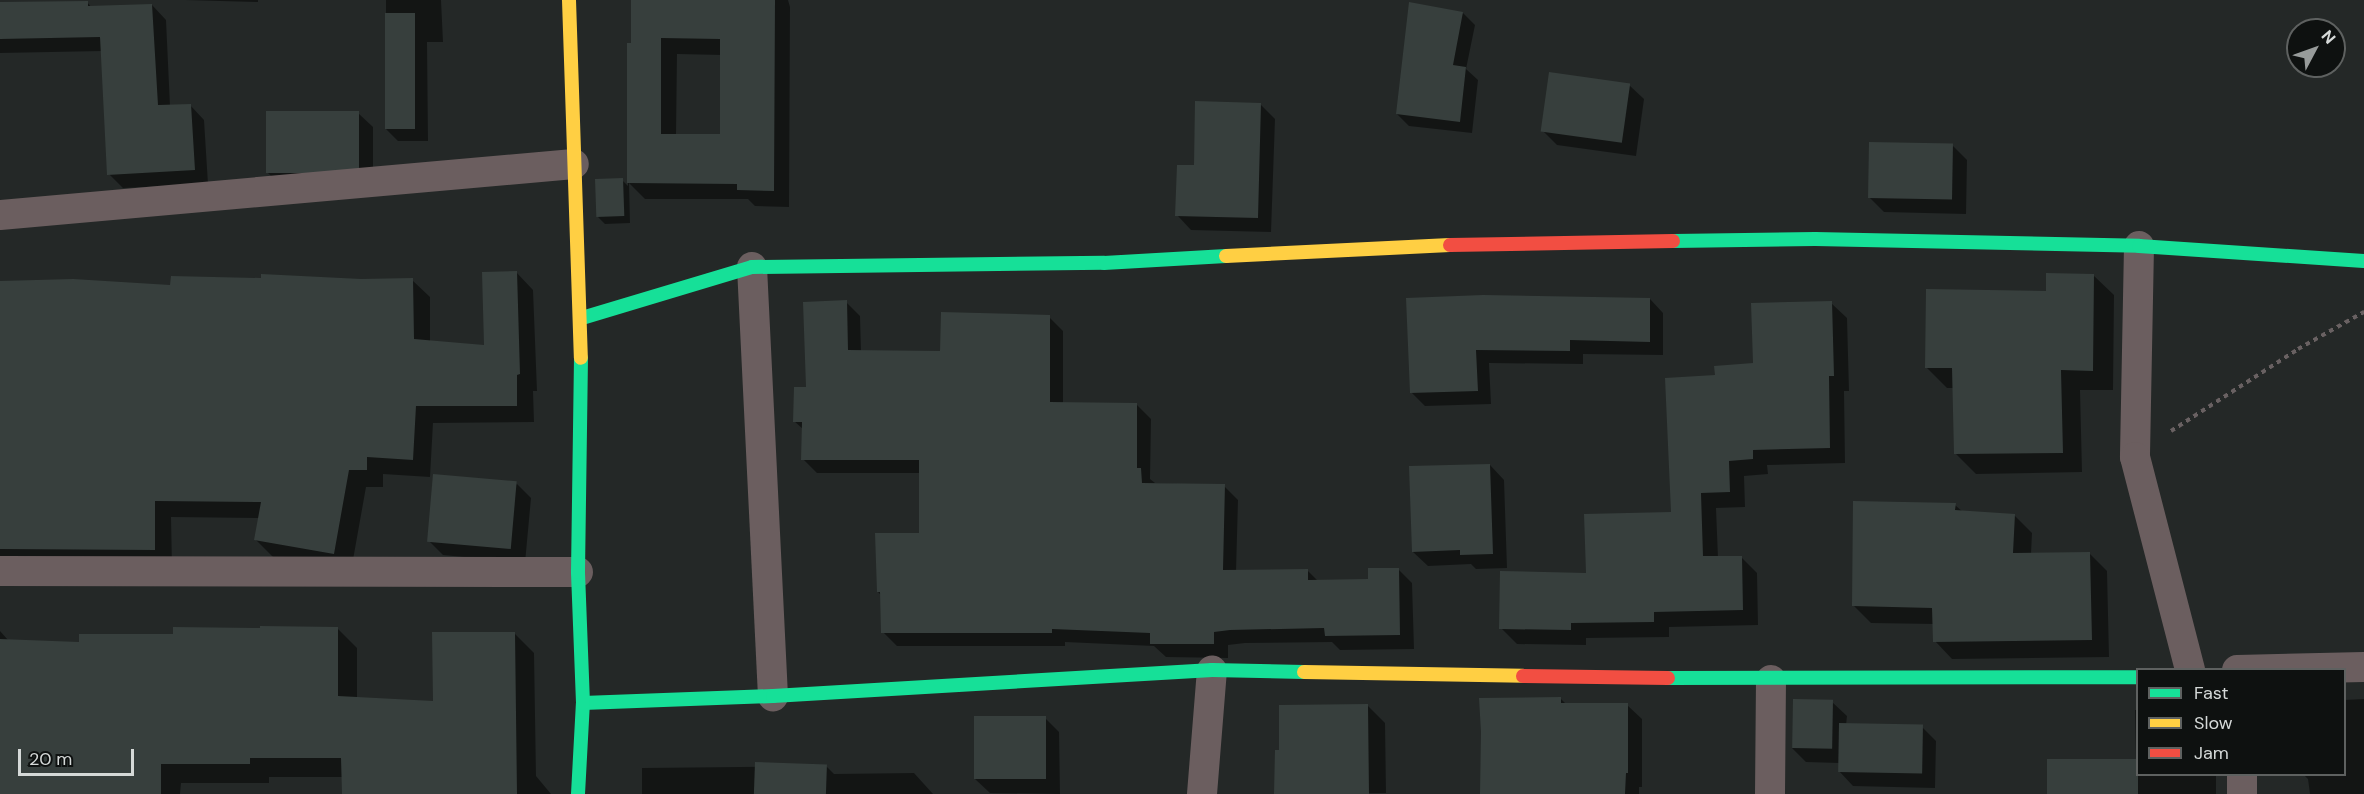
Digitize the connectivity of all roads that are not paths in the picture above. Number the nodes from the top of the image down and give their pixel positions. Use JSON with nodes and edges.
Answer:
{"nodes":[{"id":1,"x":569,"y":0,"type":"edge"},
{"id":2,"x":574,"y":164,"type":"junction"},
{"id":3,"x":0,"y":215,"type":"edge"},
{"id":4,"x":2139,"y":246,"type":"junction"},
{"id":5,"x":2364,"y":261,"type":"edge"},
{"id":6,"x":752,"y":267,"type":"junction"},
{"id":7,"x":582,"y":318,"type":"junction"},
{"id":8,"x":0,"y":571,"type":"edge"},
{"id":9,"x":578,"y":572,"type":"junction"},
{"id":10,"x":2364,"y":667,"type":"edge"},
{"id":11,"x":2190,"y":668,"type":"edge"},
{"id":12,"x":2302,"y":668,"type":"edge"},
{"id":13,"x":1212,"y":670,"type":"junction"},
{"id":14,"x":2136,"y":677,"type":"edge"},
{"id":15,"x":1771,"y":680,"type":"junction"},
{"id":16,"x":773,"y":696,"type":"junction"},
{"id":17,"x":583,"y":703,"type":"junction"},
{"id":18,"x":2242,"y":776,"type":"edge"},
{"id":19,"x":578,"y":794,"type":"edge"},
{"id":20,"x":1202,"y":794,"type":"edge"},
{"id":21,"x":1770,"y":794,"type":"edge"},
{"id":22,"x":2242,"y":794,"type":"edge"}],
"edges":[{"from":1,"to":2,"type":"street"},
{"from":2,"to":3,"type":"street"},
{"from":2,"to":7,"type":"street"},
{"from":4,"to":5,"type":"street"},
{"from":4,"to":6,"type":"street"},
{"from":4,"to":11,"type":"street"},
{"from":6,"to":7,"type":"street"},
{"from":6,"to":16,"type":"street"},
{"from":7,"to":9,"type":"street"},
{"from":8,"to":9,"type":"street"},
{"from":9,"to":17,"type":"street"},
{"from":10,"to":12,"type":"street"},
{"from":13,"to":15,"type":"street"},
{"from":13,"to":16,"type":"street"},
{"from":13,"to":20,"type":"street"},
{"from":14,"to":15,"type":"street"},
{"from":15,"to":21,"type":"street"},
{"from":16,"to":17,"type":"street"},
{"from":17,"to":19,"type":"street"},
{"from":18,"to":22,"type":"street"}]}
